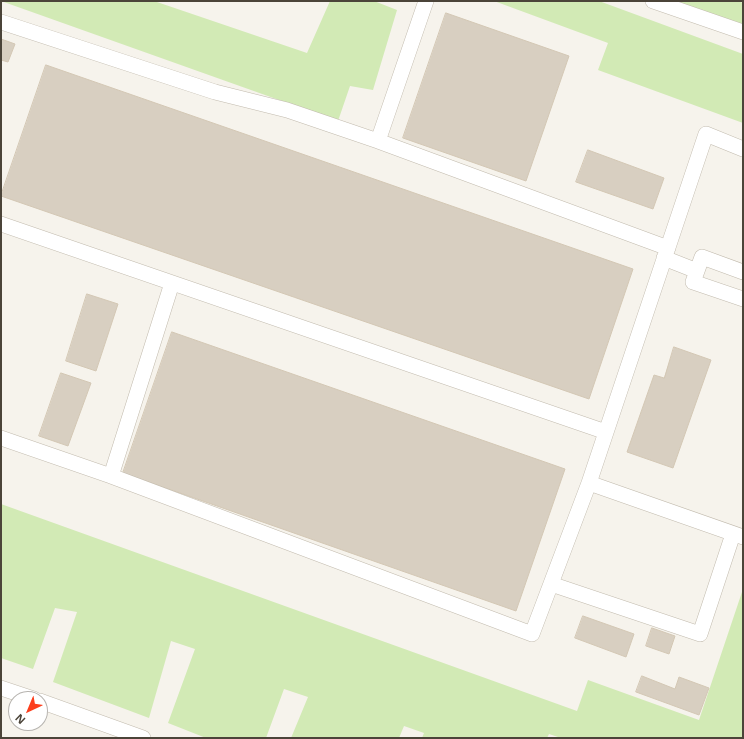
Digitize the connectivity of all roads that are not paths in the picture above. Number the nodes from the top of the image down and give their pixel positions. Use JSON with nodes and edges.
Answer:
{"nodes":[{"id":1,"x":426,"y":1,"type":"edge"},
{"id":2,"x":653,"y":1,"type":"edge"},
{"id":3,"x":1,"y":22,"type":"edge"},
{"id":4,"x":743,"y":32,"type":"edge"},
{"id":5,"x":378,"y":141,"type":"junction"},
{"id":6,"x":743,"y":148,"type":"edge"},
{"id":7,"x":1,"y":224,"type":"edge"},
{"id":8,"x":666,"y":253,"type":"junction"},
{"id":9,"x":697,"y":271,"type":"junction"},
{"id":10,"x":743,"y":272,"type":"edge"},
{"id":11,"x":172,"y":283,"type":"junction"},
{"id":12,"x":743,"y":299,"type":"edge"},
{"id":13,"x":606,"y":432,"type":"junction"},
{"id":14,"x":1,"y":438,"type":"edge"},
{"id":15,"x":110,"y":476,"type":"junction"},
{"id":16,"x":589,"y":483,"type":"junction"},
{"id":17,"x":738,"y":536,"type":"edge"},
{"id":18,"x":551,"y":584,"type":"junction"},
{"id":19,"x":48,"y":704,"type":"edge"},
{"id":20,"x":143,"y":738,"type":"edge"}],
"edges":[{"from":1,"to":5,"type":"lane"},
{"from":2,"to":4,"type":"lane"},
{"from":3,"to":5,"type":"lane"},
{"from":5,"to":8,"type":"lane"},
{"from":6,"to":8,"type":"lane"},
{"from":7,"to":11,"type":"lane"},
{"from":8,"to":9,"type":"lane"},
{"from":8,"to":13,"type":"lane"},
{"from":9,"to":10,"type":"lane"},
{"from":9,"to":12,"type":"lane"},
{"from":11,"to":13,"type":"lane"},
{"from":11,"to":15,"type":"lane"},
{"from":13,"to":16,"type":"lane"},
{"from":14,"to":15,"type":"lane"},
{"from":15,"to":18,"type":"lane"},
{"from":16,"to":17,"type":"lane"},
{"from":16,"to":18,"type":"lane"},
{"from":17,"to":18,"type":"lane"},
{"from":19,"to":20,"type":"lane"}]}
